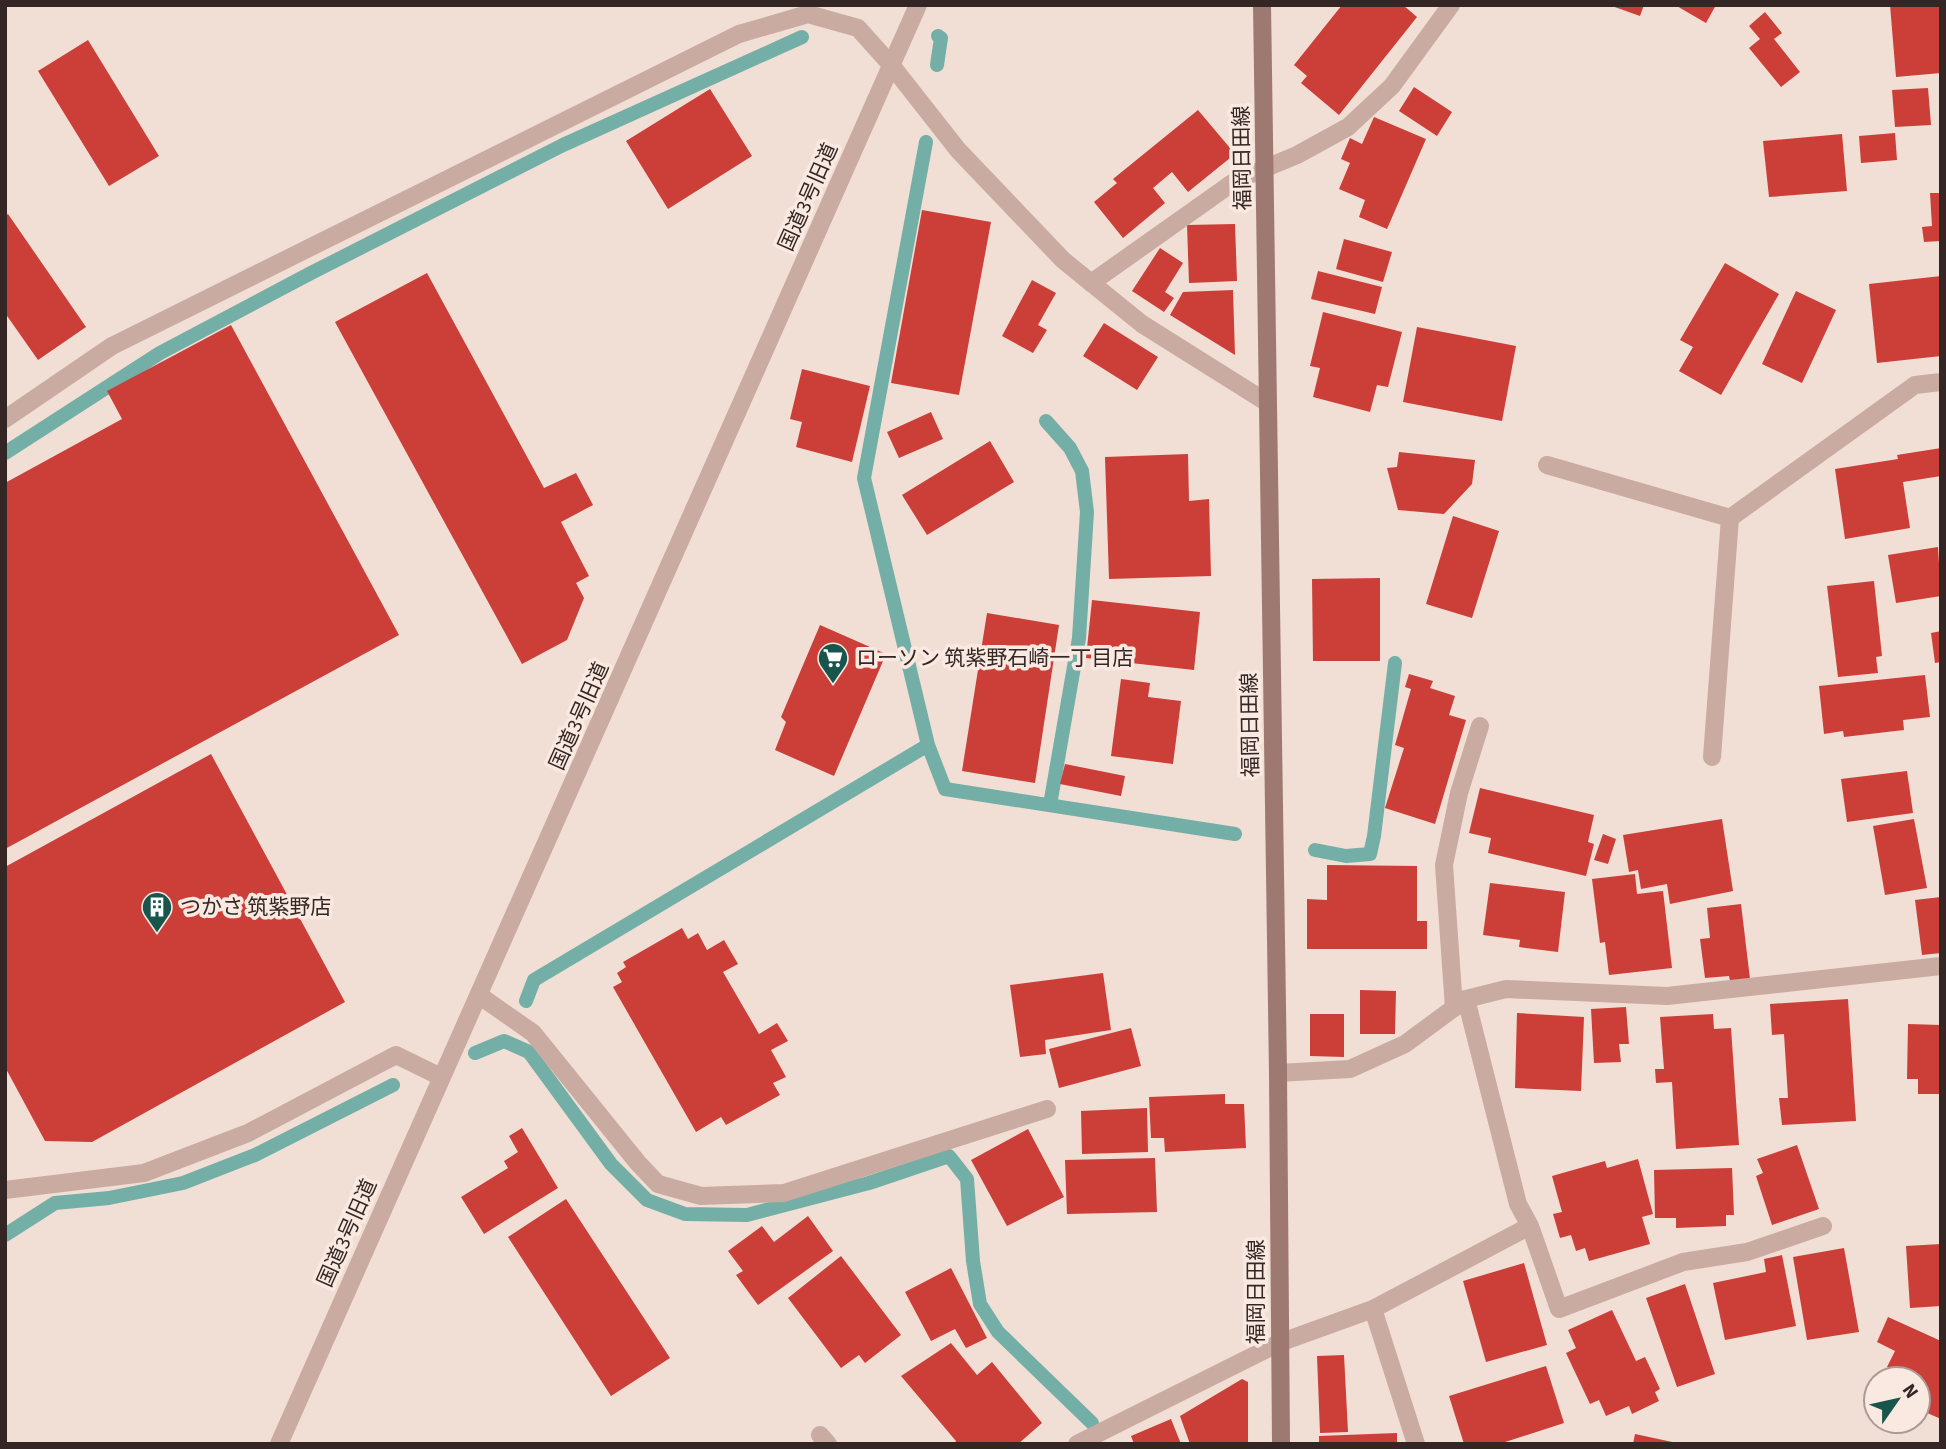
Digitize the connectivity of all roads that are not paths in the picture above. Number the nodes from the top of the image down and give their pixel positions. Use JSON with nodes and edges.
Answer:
{"nodes":[{"id":1,"x":918,"y":5,"type":"edge"},
{"id":2,"x":1262,"y":5,"type":"edge"},
{"id":3,"x":1451,"y":5,"type":"edge"},
{"id":4,"x":892,"y":66,"type":"junction"},
{"id":5,"x":1265,"y":169,"type":"junction"},
{"id":6,"x":1091,"y":283,"type":"junction"},
{"id":7,"x":1941,"y":382,"type":"edge"},
{"id":8,"x":1268,"y":403,"type":"junction"},
{"id":9,"x":5,"y":418,"type":"edge"},
{"id":10,"x":1547,"y":465,"type":"dead end"},
{"id":11,"x":1730,"y":518,"type":"junction"},
{"id":12,"x":1480,"y":726,"type":"dead end"},
{"id":13,"x":1712,"y":757,"type":"dead end"},
{"id":14,"x":1941,"y":966,"type":"edge"},
{"id":15,"x":480,"y":996,"type":"junction"},
{"id":16,"x":1460,"y":1003,"type":"junction"},
{"id":17,"x":1279,"y":1073,"type":"junction"},
{"id":18,"x":441,"y":1077,"type":"junction"},
{"id":19,"x":1047,"y":1109,"type":"dead end"},
{"id":20,"x":5,"y":1189,"type":"edge"},
{"id":21,"x":1530,"y":1226,"type":"junction"},
{"id":22,"x":1823,"y":1226,"type":"dead end"},
{"id":23,"x":1373,"y":1309,"type":"junction"},
{"id":24,"x":1279,"y":1343,"type":"junction"},
{"id":25,"x":279,"y":1444,"type":"edge"},
{"id":26,"x":1077,"y":1444,"type":"edge"},
{"id":27,"x":1281,"y":1444,"type":"edge"},
{"id":28,"x":1416,"y":1444,"type":"edge"}],
"edges":[{"from":1,"to":4,"type":"street","name":"国道3号旧道"},
{"from":2,"to":5,"type":"main road","name":"福岡日田線"},
{"from":3,"to":5,"type":"street"},
{"from":4,"to":6,"type":"street"},
{"from":4,"to":9,"type":"street"},
{"from":4,"to":15,"type":"street","name":"国道3号旧道"},
{"from":5,"to":6,"type":"street"},
{"from":5,"to":8,"type":"main road","name":"福岡日田線"},
{"from":6,"to":8,"type":"street"},
{"from":7,"to":11,"type":"street"},
{"from":8,"to":17,"type":"main road","name":"福岡日田線"},
{"from":10,"to":11,"type":"street"},
{"from":11,"to":13,"type":"street"},
{"from":12,"to":16,"type":"street"},
{"from":14,"to":16,"type":"street"},
{"from":15,"to":18,"type":"street","name":"国道3号旧道"},
{"from":15,"to":19,"type":"street"},
{"from":16,"to":17,"type":"street"},
{"from":16,"to":21,"type":"street"},
{"from":17,"to":24,"type":"main road","name":"福岡日田線"},
{"from":18,"to":20,"type":"street"},
{"from":18,"to":25,"type":"street","name":"国道3号旧道"},
{"from":21,"to":22,"type":"street"},
{"from":21,"to":23,"type":"street"},
{"from":23,"to":24,"type":"street"},
{"from":23,"to":28,"type":"street"},
{"from":24,"to":26,"type":"street"},
{"from":24,"to":27,"type":"main road","name":"福岡日田線"}]}
